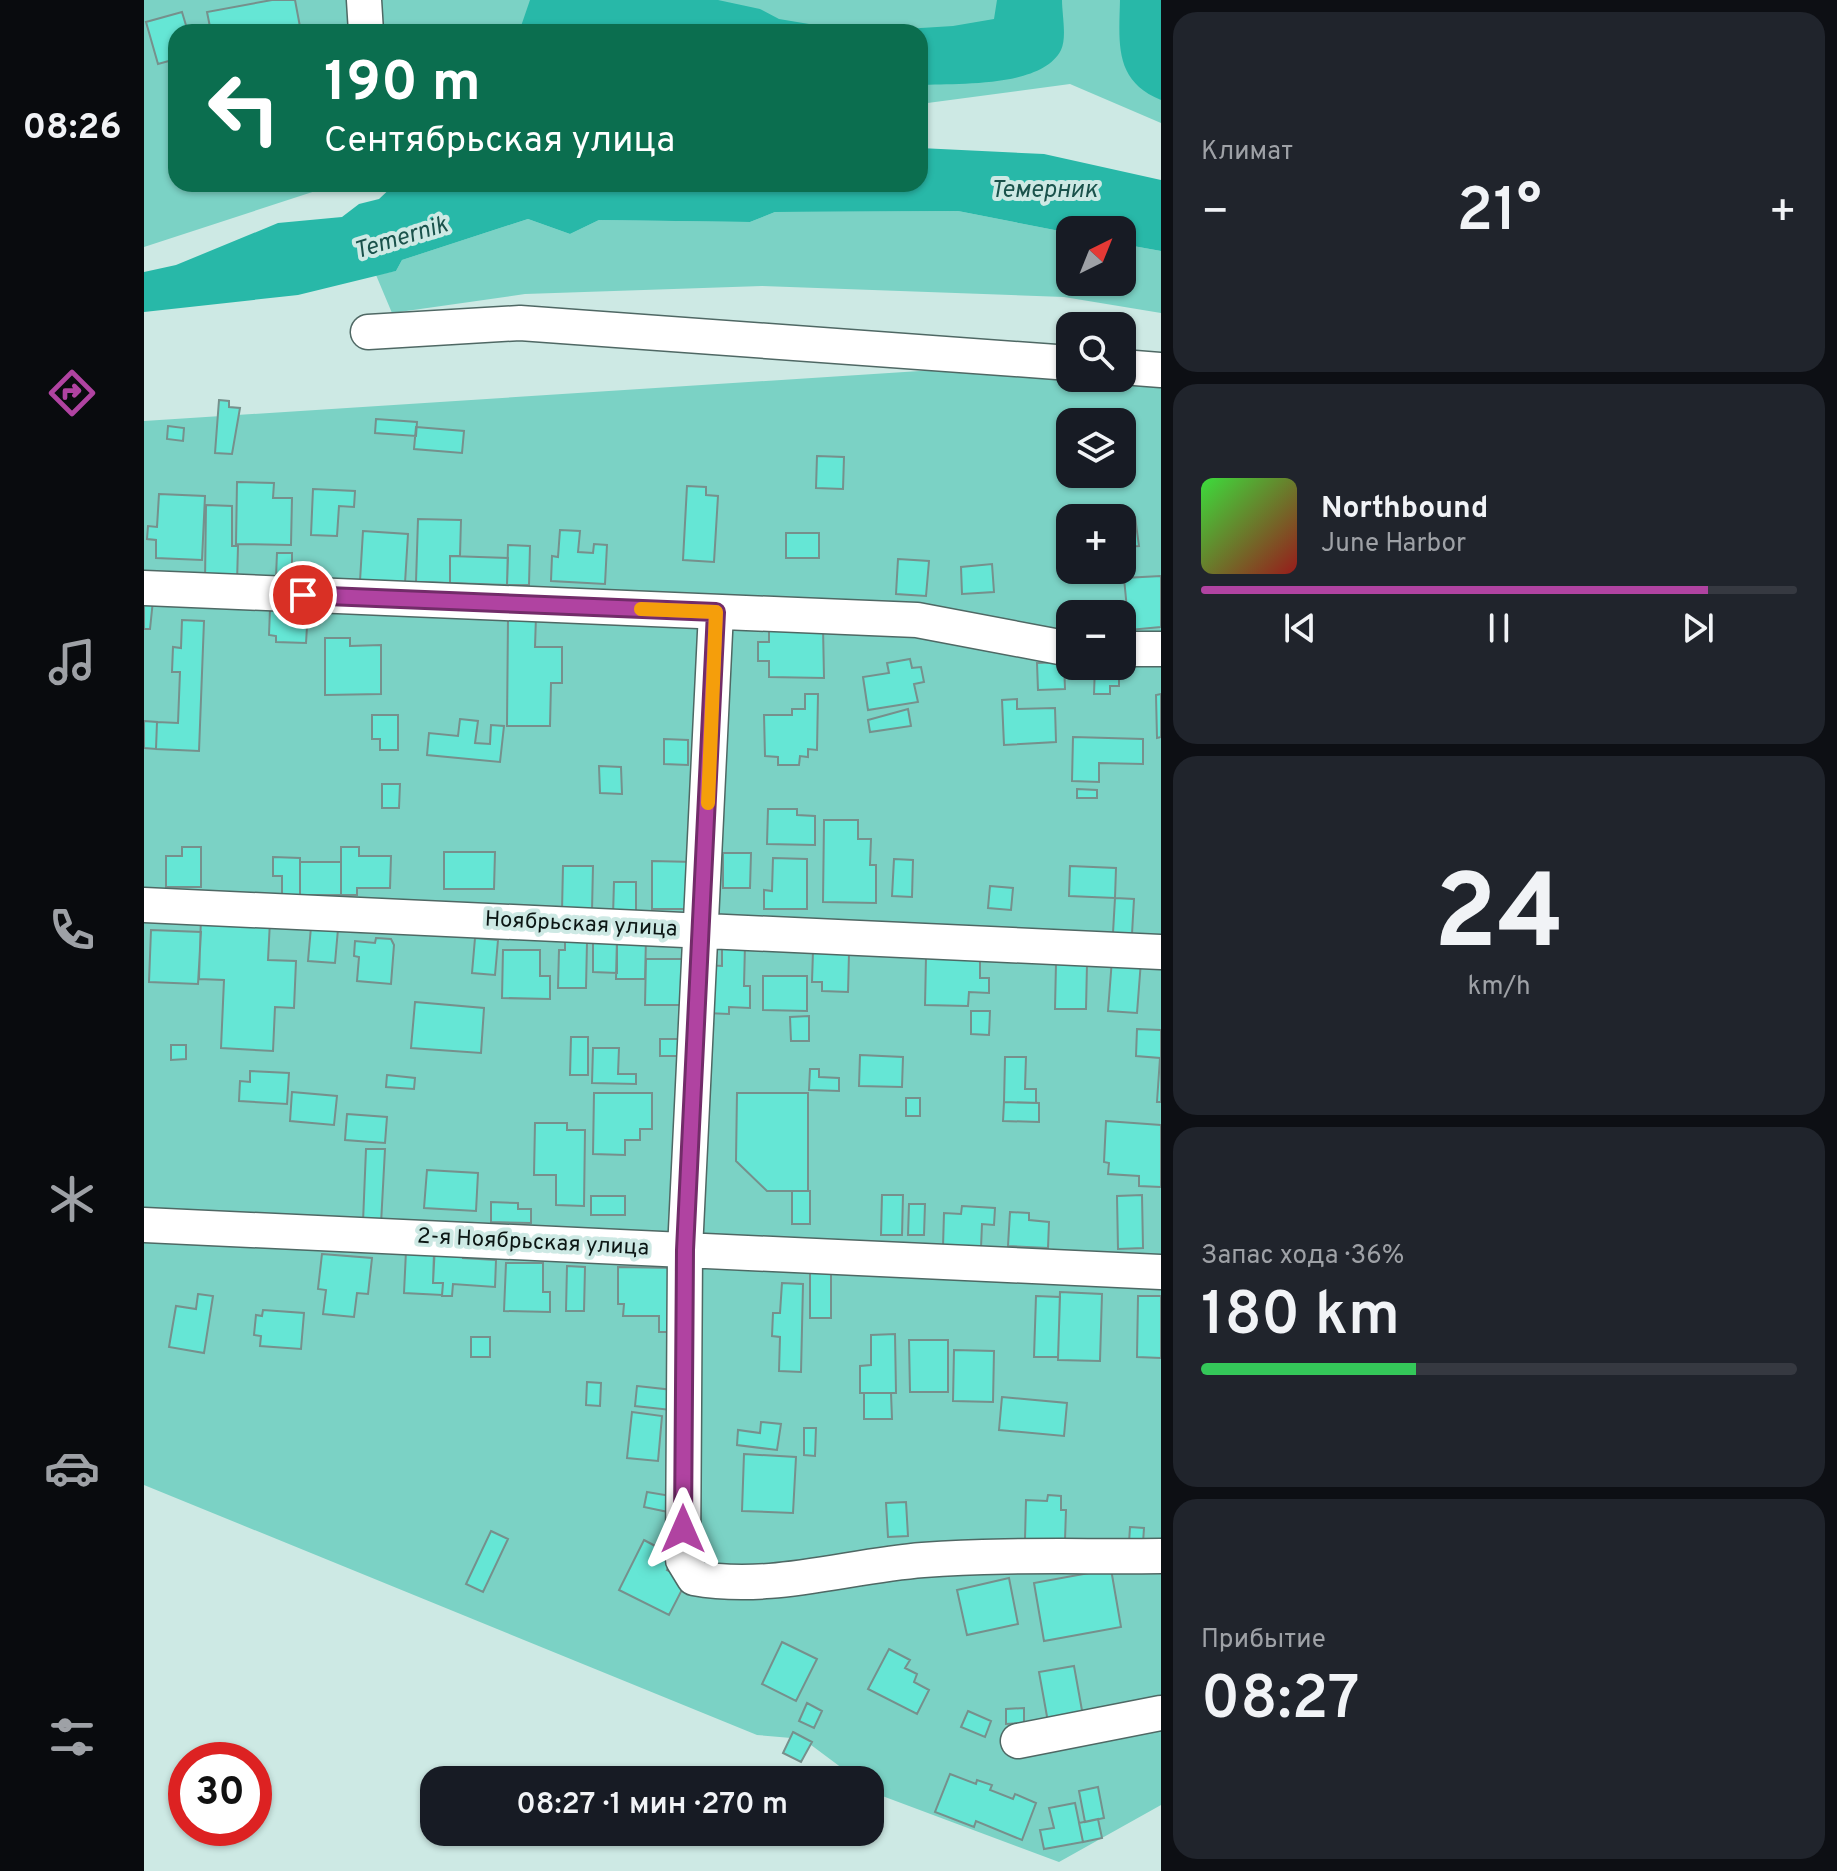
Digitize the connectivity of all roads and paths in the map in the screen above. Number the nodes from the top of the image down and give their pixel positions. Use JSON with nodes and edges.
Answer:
{"nodes":[{"id":1,"x":364,"y":0,"type":"edge"},
{"id":2,"x":366,"y":24,"type":"edge"},
{"id":3,"x":368,"y":332,"type":"dead end"},
{"id":4,"x":1056,"y":362,"type":"edge"},
{"id":5,"x":1136,"y":368,"type":"edge"},
{"id":6,"x":1161,"y":370,"type":"edge"},
{"id":7,"x":144,"y":588,"type":"edge"},
{"id":8,"x":716,"y":612,"type":"junction"},
{"id":9,"x":1056,"y":646,"type":"edge"},
{"id":10,"x":1136,"y":649,"type":"edge"},
{"id":11,"x":1161,"y":649,"type":"edge"},
{"id":12,"x":144,"y":905,"type":"edge"},
{"id":13,"x":702,"y":932,"type":"junction"},
{"id":14,"x":1161,"y":952,"type":"edge"},
{"id":15,"x":144,"y":1225,"type":"edge"},
{"id":16,"x":685,"y":1250,"type":"junction"},
{"id":17,"x":1161,"y":1272,"type":"edge"},
{"id":18,"x":1161,"y":1556,"type":"edge"},
{"id":19,"x":1161,"y":1713,"type":"edge"},
{"id":20,"x":1018,"y":1741,"type":"dead end"}],
"edges":[{"from":1,"to":2,"type":"street"},
{"from":3,"to":4,"type":"street"},
{"from":5,"to":6,"type":"street"},
{"from":7,"to":8,"type":"street"},
{"from":8,"to":9,"type":"street"},
{"from":8,"to":13,"type":"street"},
{"from":10,"to":11,"type":"street"},
{"from":12,"to":13,"type":"street","name":"Ноябрьская улица"},
{"from":13,"to":14,"type":"street","name":"Ноябрьская улица"},
{"from":13,"to":16,"type":"street"},
{"from":15,"to":16,"type":"street","name":"2-я Ноябрьская улица"},
{"from":16,"to":17,"type":"street","name":"2-я Ноябрьская улица"},
{"from":16,"to":18,"type":"street"},
{"from":19,"to":20,"type":"street"}]}
